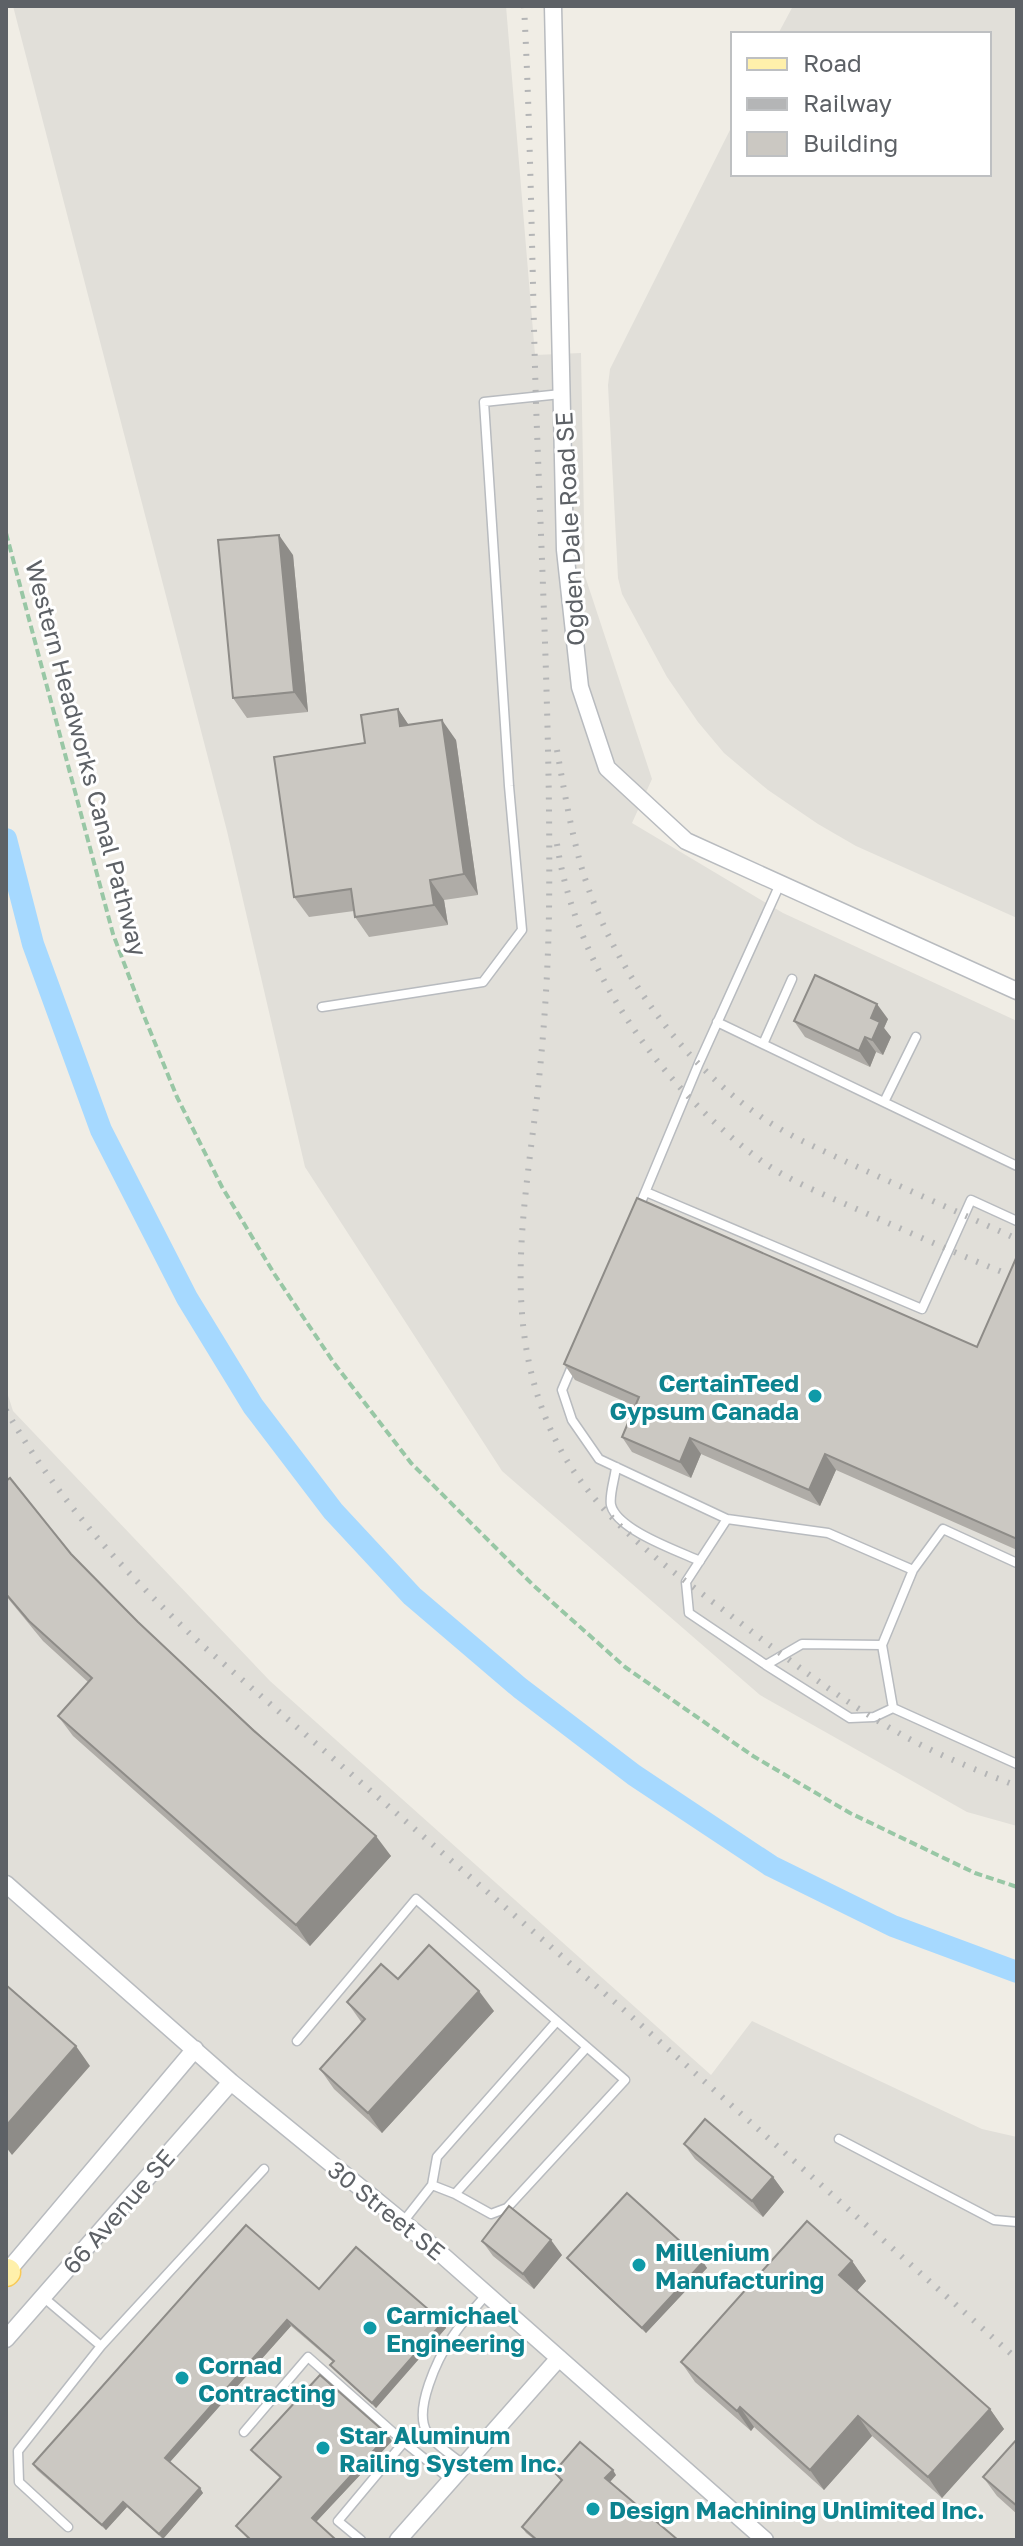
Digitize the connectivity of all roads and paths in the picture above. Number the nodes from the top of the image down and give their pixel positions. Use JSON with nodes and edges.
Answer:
{"nodes":[{"id":1,"x":553,"y":6,"type":"edge"},
{"id":2,"x":561,"y":394,"type":"junction"},
{"id":3,"x":6,"y":533,"type":"edge"},
{"id":4,"x":780,"y":884,"type":"junction"},
{"id":5,"x":792,"y":979,"type":"dead end"},
{"id":6,"x":1017,"y":991,"type":"edge"},
{"id":7,"x":322,"y":1007,"type":"dead end"},
{"id":8,"x":717,"y":1022,"type":"junction"},
{"id":9,"x":916,"y":1037,"type":"dead end"},
{"id":10,"x":763,"y":1044,"type":"junction"},
{"id":11,"x":884,"y":1102,"type":"junction"},
{"id":12,"x":1017,"y":1166,"type":"edge"},
{"id":13,"x":646,"y":1192,"type":"junction"},
{"id":14,"x":634,"y":1220,"type":"edge"},
{"id":15,"x":1017,"y":1221,"type":"edge"},
{"id":16,"x":574,"y":1361,"type":"edge"},
{"id":17,"x":616,"y":1467,"type":"junction"},
{"id":18,"x":727,"y":1519,"type":"junction"},
{"id":19,"x":700,"y":1561,"type":"junction"},
{"id":20,"x":1017,"y":1563,"type":"edge"},
{"id":21,"x":913,"y":1570,"type":"junction"},
{"id":22,"x":882,"y":1645,"type":"junction"},
{"id":23,"x":766,"y":1665,"type":"junction"},
{"id":24,"x":893,"y":1708,"type":"junction"},
{"id":25,"x":1017,"y":1764,"type":"edge"},
{"id":26,"x":6,"y":1884,"type":"edge"},
{"id":27,"x":1017,"y":1887,"type":"edge"},
{"id":28,"x":557,"y":2021,"type":"junction"},
{"id":29,"x":297,"y":2041,"type":"dead end"},
{"id":30,"x":587,"y":2047,"type":"junction"},
{"id":31,"x":195,"y":2049,"type":"junction"},
{"id":32,"x":231,"y":2082,"type":"junction"},
{"id":33,"x":839,"y":2139,"type":"dead end"},
{"id":34,"x":264,"y":2169,"type":"dead end"},
{"id":35,"x":432,"y":2185,"type":"junction"},
{"id":36,"x":455,"y":2194,"type":"junction"},
{"id":37,"x":403,"y":2222,"type":"junction"},
{"id":38,"x":1017,"y":2222,"type":"edge"},
{"id":39,"x":6,"y":2273,"type":"edge"},
{"id":40,"x":486,"y":2294,"type":"junction"},
{"id":41,"x":43,"y":2297,"type":"junction"},
{"id":42,"x":6,"y":2339,"type":"edge"},
{"id":43,"x":101,"y":2346,"type":"junction"},
{"id":44,"x":559,"y":2358,"type":"junction"},
{"id":45,"x":244,"y":2432,"type":"dead end"},
{"id":46,"x":404,"y":2442,"type":"junction"},
{"id":47,"x":464,"y":2465,"type":"junction"},
{"id":48,"x":451,"y":2480,"type":"junction"},
{"id":49,"x":68,"y":2527,"type":"dead end"},
{"id":50,"x":361,"y":2540,"type":"edge"},
{"id":51,"x":398,"y":2540,"type":"edge"},
{"id":52,"x":765,"y":2540,"type":"edge"}],
"edges":[{"from":1,"to":2,"type":"street","name":"Ogden Dale Road SE"},
{"from":2,"to":4,"type":"street","name":"Ogden Dale Road SE"},
{"from":2,"to":7,"type":"lane"},
{"from":3,"to":27,"type":"path","name":"Western Headworks Canal Pathway"},
{"from":4,"to":6,"type":"street","name":"Ogden Dale Road SE"},
{"from":4,"to":8,"type":"lane"},
{"from":5,"to":10,"type":"lane"},
{"from":8,"to":10,"type":"lane"},
{"from":8,"to":13,"type":"lane"},
{"from":9,"to":11,"type":"lane"},
{"from":10,"to":11,"type":"lane"},
{"from":11,"to":12,"type":"lane"},
{"from":13,"to":14,"type":"lane"},
{"from":13,"to":15,"type":"lane"},
{"from":16,"to":17,"type":"lane"},
{"from":17,"to":18,"type":"lane"},
{"from":17,"to":19,"type":"lane"},
{"from":18,"to":19,"type":"lane"},
{"from":18,"to":21,"type":"lane"},
{"from":19,"to":23,"type":"lane"},
{"from":20,"to":21,"type":"lane"},
{"from":21,"to":22,"type":"lane"},
{"from":22,"to":23,"type":"lane"},
{"from":22,"to":24,"type":"lane"},
{"from":23,"to":24,"type":"lane"},
{"from":24,"to":25,"type":"lane"},
{"from":26,"to":31,"type":"street","name":"30 Street SE"},
{"from":28,"to":29,"type":"lane"},
{"from":28,"to":30,"type":"lane"},
{"from":28,"to":35,"type":"lane"},
{"from":30,"to":36,"type":"lane"},
{"from":30,"to":36,"type":"lane"},
{"from":31,"to":32,"type":"street","name":"30 Street SE"},
{"from":31,"to":39,"type":"street","name":"66 Avenue SE"},
{"from":32,"to":37,"type":"street","name":"30 Street SE"},
{"from":32,"to":41,"type":"street","name":"66 Avenue SE"},
{"from":33,"to":38,"type":"lane"},
{"from":34,"to":43,"type":"lane"},
{"from":35,"to":36,"type":"lane"},
{"from":35,"to":37,"type":"lane"},
{"from":37,"to":40,"type":"street","name":"30 Street SE"},
{"from":40,"to":44,"type":"street","name":"30 Street SE"},
{"from":40,"to":47,"type":"lane"},
{"from":41,"to":42,"type":"street","name":"66 Avenue SE"},
{"from":41,"to":43,"type":"lane"},
{"from":43,"to":49,"type":"lane"},
{"from":44,"to":47,"type":"street"},
{"from":44,"to":52,"type":"street","name":"30 Street SE"},
{"from":45,"to":46,"type":"lane"},
{"from":46,"to":48,"type":"lane"},
{"from":46,"to":50,"type":"lane"},
{"from":47,"to":48,"type":"street"},
{"from":48,"to":51,"type":"street"}]}
